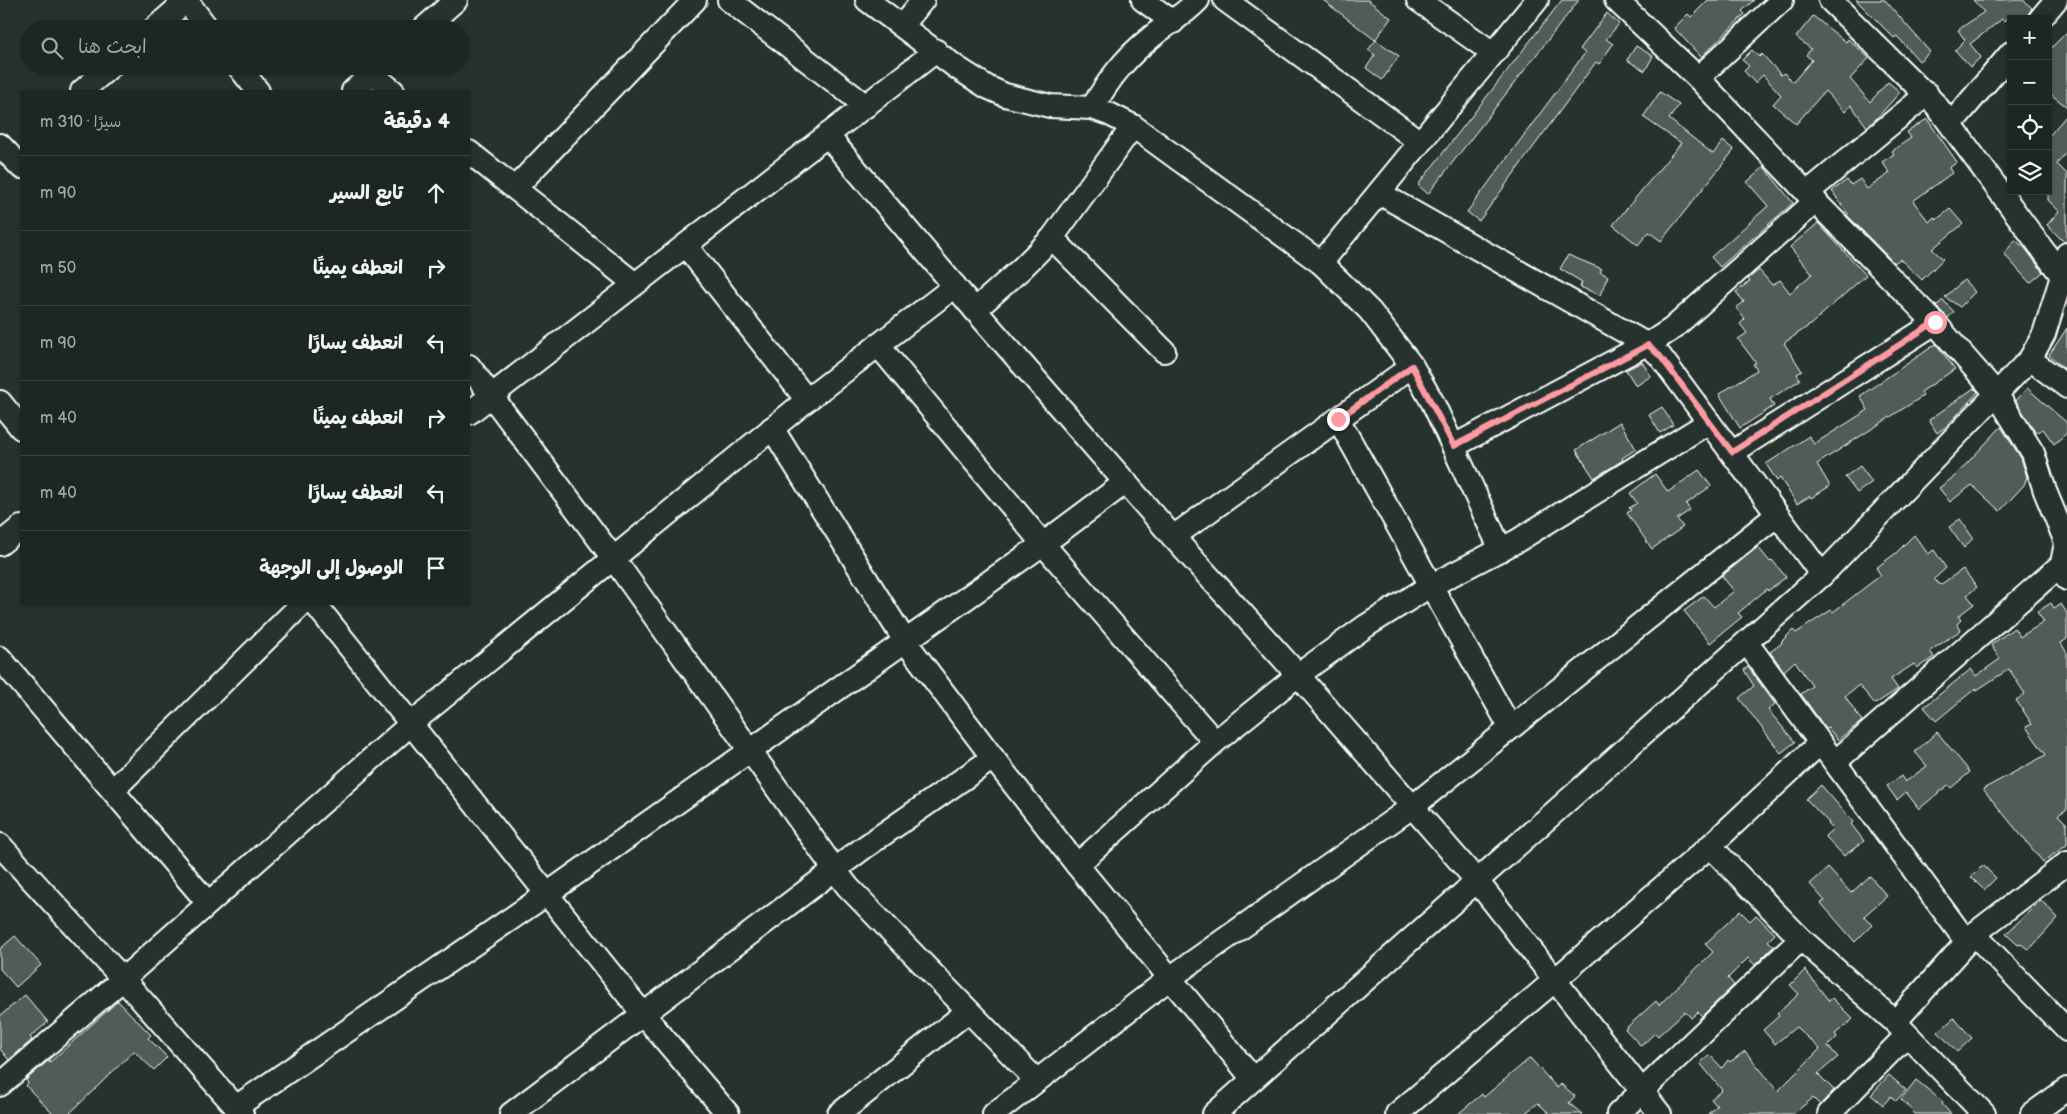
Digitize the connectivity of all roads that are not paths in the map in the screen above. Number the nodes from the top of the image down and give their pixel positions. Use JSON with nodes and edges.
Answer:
{"nodes":[{"id":1,"x":186,"y":0,"type":"edge"},
{"id":2,"x":456,"y":0,"type":"edge"},
{"id":3,"x":695,"y":0,"type":"edge"},
{"id":4,"x":729,"y":0,"type":"edge"},
{"id":5,"x":867,"y":0,"type":"edge"},
{"id":6,"x":923,"y":0,"type":"edge"},
{"id":7,"x":1143,"y":0,"type":"edge"},
{"id":8,"x":1198,"y":0,"type":"edge"},
{"id":9,"x":1225,"y":0,"type":"edge"},
{"id":10,"x":1418,"y":0,"type":"edge"},
{"id":11,"x":1538,"y":0,"type":"edge"},
{"id":12,"x":1616,"y":0,"type":"edge"},
{"id":13,"x":1782,"y":0,"type":"edge"},
{"id":14,"x":1830,"y":0,"type":"edge"},
{"id":15,"x":2056,"y":0,"type":"edge"},
{"id":16,"x":2043,"y":15,"type":"edge"},
{"id":17,"x":164,"y":20,"type":"edge"},
{"id":18,"x":201,"y":20,"type":"edge"},
{"id":19,"x":433,"y":20,"type":"edge"},
{"id":20,"x":1173,"y":22,"type":"junction"},
{"id":21,"x":903,"y":25,"type":"junction"},
{"id":22,"x":936,"y":51,"type":"junction"},
{"id":23,"x":1493,"y":53,"type":"junction"},
{"id":24,"x":2007,"y":58,"type":"edge"},
{"id":25,"x":101,"y":75,"type":"edge"},
{"id":26,"x":245,"y":75,"type":"edge"},
{"id":27,"x":371,"y":75,"type":"edge"},
{"id":28,"x":381,"y":75,"type":"edge"},
{"id":29,"x":1698,"y":78,"type":"junction"},
{"id":30,"x":83,"y":90,"type":"edge"},
{"id":31,"x":257,"y":90,"type":"edge"},
{"id":32,"x":354,"y":90,"type":"edge"},
{"id":33,"x":392,"y":90,"type":"edge"},
{"id":34,"x":1927,"y":94,"type":"junction"},
{"id":35,"x":866,"y":106,"type":"junction"},
{"id":36,"x":1092,"y":108,"type":"junction"},
{"id":37,"x":1951,"y":124,"type":"junction"},
{"id":38,"x":1133,"y":126,"type":"junction"},
{"id":39,"x":827,"y":135,"type":"junction"},
{"id":40,"x":1420,"y":142,"type":"junction"},
{"id":41,"x":470,"y":153,"type":"edge"},
{"id":42,"x":515,"y":188,"type":"junction"},
{"id":43,"x":1378,"y":193,"type":"junction"},
{"id":44,"x":1812,"y":197,"type":"junction"},
{"id":45,"x":1052,"y":238,"type":"junction"},
{"id":46,"x":686,"y":246,"type":"junction"},
{"id":47,"x":2067,"y":254,"type":"edge"},
{"id":48,"x":1321,"y":263,"type":"junction"},
{"id":49,"x":2062,"y":276,"type":"junction"},
{"id":50,"x":635,"y":284,"type":"junction"},
{"id":51,"x":954,"y":286,"type":"junction"},
{"id":52,"x":975,"y":310,"type":"junction"},
{"id":53,"x":1935,"y":322,"type":"junction"},
{"id":54,"x":878,"y":345,"type":"junction"},
{"id":55,"x":1648,"y":345,"type":"junction"},
{"id":56,"x":1164,"y":351,"type":"dead end"},
{"id":57,"x":2030,"y":359,"type":"junction"},
{"id":58,"x":1412,"y":366,"type":"junction"},
{"id":59,"x":470,"y":367,"type":"edge"},
{"id":60,"x":2067,"y":387,"type":"edge"},
{"id":61,"x":1996,"y":393,"type":"junction"},
{"id":62,"x":491,"y":395,"type":"junction"},
{"id":63,"x":807,"y":400,"type":"junction"},
{"id":64,"x":0,"y":402,"type":"edge"},
{"id":65,"x":470,"y":412,"type":"edge"},
{"id":66,"x":1338,"y":419,"type":"junction"},
{"id":67,"x":1709,"y":422,"type":"junction"},
{"id":68,"x":20,"y":427,"type":"edge"},
{"id":69,"x":772,"y":428,"type":"junction"},
{"id":70,"x":1454,"y":446,"type":"junction"},
{"id":71,"x":1732,"y":452,"type":"junction"},
{"id":72,"x":1126,"y":482,"type":"junction"},
{"id":73,"x":1777,"y":515,"type":"junction"},
{"id":74,"x":20,"y":528,"type":"edge"},
{"id":75,"x":1173,"y":537,"type":"junction"},
{"id":76,"x":0,"y":544,"type":"edge"},
{"id":77,"x":1043,"y":544,"type":"junction"},
{"id":78,"x":1500,"y":550,"type":"junction"},
{"id":79,"x":613,"y":558,"type":"junction"},
{"id":80,"x":2065,"y":572,"type":"edge"},
{"id":81,"x":1822,"y":575,"type":"junction"},
{"id":82,"x":1430,"y":586,"type":"junction"},
{"id":83,"x":301,"y":605,"type":"edge"},
{"id":84,"x":316,"y":605,"type":"edge"},
{"id":85,"x":906,"y":641,"type":"junction"},
{"id":86,"x":1747,"y":643,"type":"junction"},
{"id":87,"x":0,"y":658,"type":"edge"},
{"id":88,"x":1298,"y":675,"type":"junction"},
{"id":89,"x":412,"y":723,"type":"junction"},
{"id":90,"x":1510,"y":727,"type":"junction"},
{"id":91,"x":1215,"y":742,"type":"junction"},
{"id":92,"x":1820,"y":743,"type":"junction"},
{"id":93,"x":750,"y":749,"type":"junction"},
{"id":94,"x":993,"y":758,"type":"junction"},
{"id":95,"x":1835,"y":762,"type":"junction"},
{"id":96,"x":113,"y":790,"type":"junction"},
{"id":97,"x":1412,"y":807,"type":"junction"},
{"id":98,"x":0,"y":845,"type":"edge"},
{"id":99,"x":1710,"y":846,"type":"junction"},
{"id":100,"x":2067,"y":863,"type":"edge"},
{"id":101,"x":1077,"y":865,"type":"junction"},
{"id":102,"x":835,"y":870,"type":"junction"},
{"id":103,"x":1477,"y":881,"type":"junction"},
{"id":104,"x":547,"y":894,"type":"junction"},
{"id":105,"x":208,"y":903,"type":"junction"},
{"id":106,"x":1970,"y":938,"type":"junction"},
{"id":107,"x":1801,"y":939,"type":"junction"},
{"id":108,"x":1170,"y":978,"type":"junction"},
{"id":109,"x":122,"y":979,"type":"junction"},
{"id":110,"x":1554,"y":981,"type":"junction"},
{"id":111,"x":968,"y":1011,"type":"junction"},
{"id":112,"x":643,"y":1014,"type":"junction"},
{"id":113,"x":1901,"y":1028,"type":"junction"},
{"id":114,"x":2067,"y":1030,"type":"edge"},
{"id":115,"x":1253,"y":1079,"type":"junction"},
{"id":116,"x":1036,"y":1080,"type":"junction"},
{"id":117,"x":0,"y":1084,"type":"edge"},
{"id":118,"x":2067,"y":1089,"type":"edge"},
{"id":119,"x":1643,"y":1091,"type":"junction"},
{"id":120,"x":239,"y":1110,"type":"edge"},
{"id":121,"x":511,"y":1114,"type":"edge"},
{"id":122,"x":728,"y":1114,"type":"edge"},
{"id":123,"x":839,"y":1114,"type":"edge"},
{"id":124,"x":994,"y":1114,"type":"edge"},
{"id":125,"x":1214,"y":1114,"type":"edge"},
{"id":126,"x":1396,"y":1114,"type":"edge"},
{"id":127,"x":1618,"y":1114,"type":"edge"},
{"id":128,"x":1660,"y":1114,"type":"edge"},
{"id":129,"x":1829,"y":1114,"type":"edge"},
{"id":130,"x":1984,"y":1114,"type":"edge"},
{"id":131,"x":2032,"y":1114,"type":"edge"}],
"edges":[{"from":1,"to":17,"type":"street"},
{"from":1,"to":18,"type":"street"},
{"from":2,"to":19,"type":"street"},
{"from":3,"to":42,"type":"street"},
{"from":4,"to":35,"type":"street"},
{"from":5,"to":21,"type":"street"},
{"from":6,"to":21,"type":"street"},
{"from":7,"to":20,"type":"street"},
{"from":8,"to":20,"type":"street"},
{"from":9,"to":40,"type":"street"},
{"from":10,"to":23,"type":"street"},
{"from":11,"to":23,"type":"street"},
{"from":12,"to":29,"type":"street"},
{"from":13,"to":29,"type":"street"},
{"from":14,"to":34,"type":"street"},
{"from":15,"to":16,"type":"street"},
{"from":20,"to":36,"type":"street"},
{"from":21,"to":22,"type":"street"},
{"from":22,"to":35,"type":"street"},
{"from":22,"to":36,"type":"street"},
{"from":23,"to":40,"type":"street"},
{"from":24,"to":37,"type":"street"},
{"from":25,"to":30,"type":"street"},
{"from":26,"to":31,"type":"street"},
{"from":27,"to":32,"type":"street"},
{"from":28,"to":33,"type":"street"},
{"from":29,"to":44,"type":"street"},
{"from":34,"to":37,"type":"street"},
{"from":34,"to":44,"type":"street"},
{"from":35,"to":39,"type":"street"},
{"from":36,"to":38,"type":"street"},
{"from":37,"to":49,"type":"street"},
{"from":38,"to":45,"type":"street"},
{"from":38,"to":48,"type":"street"},
{"from":39,"to":46,"type":"street"},
{"from":39,"to":51,"type":"street"},
{"from":40,"to":43,"type":"street"},
{"from":41,"to":42,"type":"street"},
{"from":42,"to":50,"type":"street"},
{"from":43,"to":48,"type":"street"},
{"from":43,"to":55,"type":"street"},
{"from":44,"to":53,"type":"street"},
{"from":44,"to":55,"type":"street"},
{"from":45,"to":52,"type":"street"},
{"from":45,"to":56,"type":"street"},
{"from":46,"to":50,"type":"street"},
{"from":46,"to":63,"type":"street"},
{"from":47,"to":49,"type":"street"},
{"from":48,"to":58,"type":"street"},
{"from":49,"to":57,"type":"street"},
{"from":50,"to":62,"type":"street"},
{"from":51,"to":52,"type":"street"},
{"from":51,"to":54,"type":"street"},
{"from":52,"to":72,"type":"street"},
{"from":53,"to":61,"type":"street"},
{"from":53,"to":71,"type":"street"},
{"from":54,"to":63,"type":"street"},
{"from":54,"to":77,"type":"street"},
{"from":55,"to":67,"type":"street"},
{"from":55,"to":70,"type":"street"},
{"from":57,"to":60,"type":"street"},
{"from":57,"to":61,"type":"street"},
{"from":58,"to":66,"type":"street"},
{"from":58,"to":70,"type":"street"},
{"from":59,"to":62,"type":"street"},
{"from":61,"to":80,"type":"street"},
{"from":61,"to":81,"type":"street"},
{"from":62,"to":65,"type":"street"},
{"from":62,"to":79,"type":"street"},
{"from":63,"to":69,"type":"street"},
{"from":64,"to":68,"type":"street"},
{"from":66,"to":75,"type":"street"},
{"from":66,"to":82,"type":"street"},
{"from":67,"to":71,"type":"street"},
{"from":67,"to":78,"type":"street"},
{"from":69,"to":79,"type":"street"},
{"from":69,"to":85,"type":"street"},
{"from":70,"to":78,"type":"street"},
{"from":71,"to":73,"type":"street"},
{"from":72,"to":75,"type":"street"},
{"from":72,"to":77,"type":"street"},
{"from":73,"to":81,"type":"street"},
{"from":73,"to":90,"type":"street"},
{"from":74,"to":76,"type":"street"},
{"from":75,"to":88,"type":"street"},
{"from":77,"to":85,"type":"street"},
{"from":77,"to":91,"type":"street"},
{"from":78,"to":82,"type":"street"},
{"from":79,"to":89,"type":"street"},
{"from":79,"to":93,"type":"street"},
{"from":80,"to":95,"type":"street"},
{"from":81,"to":86,"type":"street"},
{"from":82,"to":88,"type":"street"},
{"from":82,"to":90,"type":"street"},
{"from":83,"to":96,"type":"street"},
{"from":84,"to":89,"type":"street"},
{"from":85,"to":93,"type":"street"},
{"from":85,"to":94,"type":"street"},
{"from":86,"to":92,"type":"street"},
{"from":86,"to":103,"type":"street"},
{"from":87,"to":96,"type":"street"},
{"from":88,"to":91,"type":"street"},
{"from":88,"to":97,"type":"street"},
{"from":89,"to":104,"type":"street"},
{"from":89,"to":105,"type":"street"},
{"from":90,"to":97,"type":"street"},
{"from":91,"to":101,"type":"street"},
{"from":92,"to":95,"type":"street"},
{"from":92,"to":99,"type":"street"},
{"from":93,"to":102,"type":"street"},
{"from":93,"to":104,"type":"street"},
{"from":94,"to":101,"type":"street"},
{"from":94,"to":102,"type":"street"},
{"from":95,"to":106,"type":"street"},
{"from":96,"to":105,"type":"street"},
{"from":97,"to":103,"type":"street"},
{"from":97,"to":108,"type":"street"},
{"from":98,"to":109,"type":"street"},
{"from":99,"to":107,"type":"street"},
{"from":99,"to":110,"type":"street"},
{"from":100,"to":106,"type":"street"},
{"from":101,"to":108,"type":"street"},
{"from":102,"to":111,"type":"street"},
{"from":102,"to":112,"type":"street"},
{"from":103,"to":110,"type":"street"},
{"from":103,"to":115,"type":"street"},
{"from":104,"to":112,"type":"street"},
{"from":104,"to":120,"type":"street"},
{"from":105,"to":109,"type":"street"},
{"from":106,"to":113,"type":"street"},
{"from":106,"to":114,"type":"street"},
{"from":107,"to":113,"type":"street"},
{"from":107,"to":119,"type":"street"},
{"from":108,"to":115,"type":"street"},
{"from":108,"to":116,"type":"street"},
{"from":109,"to":117,"type":"street"},
{"from":109,"to":120,"type":"street"},
{"from":110,"to":119,"type":"street"},
{"from":110,"to":126,"type":"street"},
{"from":111,"to":116,"type":"street"},
{"from":111,"to":123,"type":"street"},
{"from":112,"to":121,"type":"street"},
{"from":112,"to":122,"type":"street"},
{"from":113,"to":129,"type":"street"},
{"from":113,"to":130,"type":"street"},
{"from":115,"to":125,"type":"street"},
{"from":116,"to":124,"type":"street"},
{"from":118,"to":131,"type":"street"},
{"from":119,"to":127,"type":"street"},
{"from":119,"to":128,"type":"street"}]}
